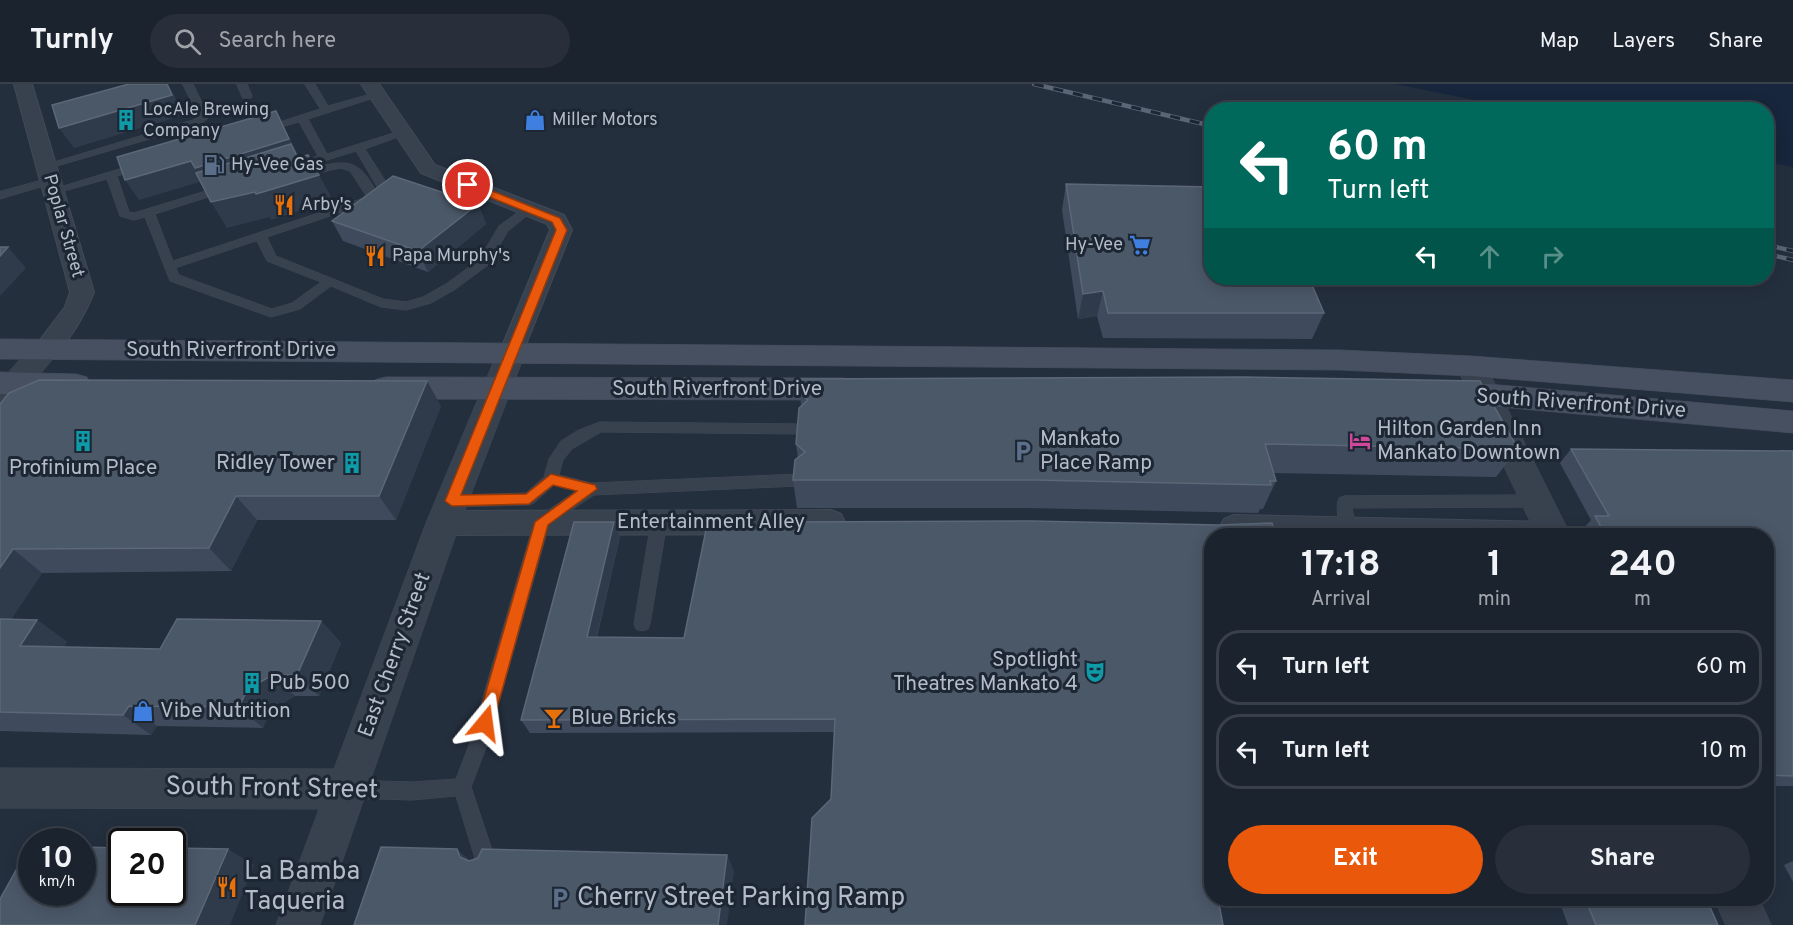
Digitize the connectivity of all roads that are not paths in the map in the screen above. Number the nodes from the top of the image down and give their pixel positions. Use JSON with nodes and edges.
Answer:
{"nodes":[{"id":1,"x":23,"y":84,"type":"edge"},
{"id":2,"x":188,"y":84,"type":"edge"},
{"id":3,"x":242,"y":84,"type":"edge"},
{"id":4,"x":310,"y":84,"type":"edge"},
{"id":5,"x":374,"y":90,"type":"edge"},
{"id":6,"x":247,"y":96,"type":"dead end"},
{"id":7,"x":326,"y":111,"type":"junction"},
{"id":8,"x":258,"y":116,"type":"edge"},
{"id":9,"x":302,"y":118,"type":"junction"},
{"id":10,"x":404,"y":133,"type":"junction"},
{"id":11,"x":359,"y":147,"type":"junction"},
{"id":12,"x":324,"y":158,"type":"junction"},
{"id":13,"x":155,"y":161,"type":"edge"},
{"id":14,"x":111,"y":174,"type":"junction"},
{"id":15,"x":49,"y":179,"type":"junction"},
{"id":16,"x":238,"y":190,"type":"edge"},
{"id":17,"x":0,"y":196,"type":"edge"},
{"id":18,"x":374,"y":199,"type":"junction"},
{"id":19,"x":529,"y":209,"type":"junction"},
{"id":20,"x":149,"y":212,"type":"junction"},
{"id":21,"x":261,"y":236,"type":"junction"},
{"id":22,"x":168,"y":266,"type":"junction"},
{"id":23,"x":330,"y":281,"type":"junction"},
{"id":24,"x":0,"y":349,"type":"edge"},
{"id":25,"x":45,"y":349,"type":"junction"},
{"id":26,"x":512,"y":351,"type":"junction"},
{"id":27,"x":1471,"y":366,"type":"junction"},
{"id":28,"x":102,"y":385,"type":"edge"},
{"id":29,"x":361,"y":388,"type":"edge"},
{"id":30,"x":497,"y":388,"type":"junction"},
{"id":31,"x":873,"y":389,"type":"edge"},
{"id":32,"x":5,"y":390,"type":"edge"},
{"id":33,"x":1793,"y":391,"type":"edge"},
{"id":34,"x":1419,"y":394,"type":"edge"},
{"id":35,"x":1488,"y":395,"type":"junction"},
{"id":36,"x":1793,"y":422,"type":"edge"},
{"id":37,"x":802,"y":429,"type":"edge"},
{"id":38,"x":551,"y":479,"type":"junction"},
{"id":39,"x":799,"y":480,"type":"edge"},
{"id":40,"x":591,"y":489,"type":"junction"},
{"id":41,"x":1538,"y":501,"type":"junction"},
{"id":42,"x":448,"y":512,"type":"junction"},
{"id":43,"x":542,"y":522,"type":"junction"},
{"id":44,"x":659,"y":522,"type":"junction"},
{"id":45,"x":854,"y":522,"type":"edge"},
{"id":46,"x":1206,"y":526,"type":"edge"},
{"id":47,"x":1277,"y":528,"type":"edge"},
{"id":48,"x":1348,"y":528,"type":"edge"},
{"id":49,"x":1551,"y":528,"type":"edge"},
{"id":50,"x":642,"y":624,"type":"dead end"},
{"id":51,"x":462,"y":787,"type":"junction"},
{"id":52,"x":0,"y":788,"type":"edge"},
{"id":53,"x":347,"y":789,"type":"junction"},
{"id":54,"x":487,"y":866,"type":"edge"},
{"id":55,"x":1740,"y":906,"type":"edge"},
{"id":56,"x":298,"y":925,"type":"edge"},
{"id":57,"x":1749,"y":925,"type":"edge"}],
"edges":[{"from":1,"to":15,"type":"street","name":"Poplar Street"},
{"from":2,"to":15,"type":"lane"},
{"from":3,"to":6,"type":"lane"},
{"from":4,"to":7,"type":"lane"},
{"from":5,"to":7,"type":"lane"},
{"from":5,"to":10,"type":"street"},
{"from":7,"to":9,"type":"lane"},
{"from":8,"to":9,"type":"lane"},
{"from":9,"to":12,"type":"lane"},
{"from":10,"to":11,"type":"lane"},
{"from":10,"to":19,"type":"street"},
{"from":11,"to":12,"type":"lane"},
{"from":11,"to":18,"type":"lane"},
{"from":12,"to":18,"type":"lane"},
{"from":13,"to":14,"type":"lane"},
{"from":14,"to":15,"type":"lane"},
{"from":14,"to":20,"type":"lane"},
{"from":15,"to":17,"type":"lane"},
{"from":15,"to":25,"type":"street","name":"Poplar Street"},
{"from":16,"to":20,"type":"lane"},
{"from":18,"to":21,"type":"lane"},
{"from":19,"to":23,"type":"lane"},
{"from":19,"to":26,"type":"street"},
{"from":20,"to":22,"type":"lane"},
{"from":21,"to":22,"type":"lane"},
{"from":21,"to":23,"type":"lane"},
{"from":22,"to":23,"type":"lane"},
{"from":24,"to":25,"type":"main road","name":"South Riverfront Drive"},
{"from":25,"to":26,"type":"main road","name":"South Riverfront Drive"},
{"from":25,"to":32,"type":"street","name":"Poplar Street"},
{"from":26,"to":27,"type":"main road","name":"South Riverfront Drive"},
{"from":26,"to":30,"type":"street","name":"East Cherry Street"},
{"from":27,"to":33,"type":"main road","name":"South Riverfront Drive"},
{"from":27,"to":35,"type":"street"},
{"from":28,"to":32,"type":"main road"},
{"from":29,"to":30,"type":"main road","name":"South Riverfront Drive"},
{"from":30,"to":31,"type":"main road","name":"South Riverfront Drive"},
{"from":30,"to":42,"type":"street","name":"East Cherry Street"},
{"from":34,"to":35,"type":"main road","name":"South Riverfront Drive"},
{"from":35,"to":36,"type":"main road","name":"South Riverfront Drive"},
{"from":35,"to":41,"type":"street"},
{"from":37,"to":38,"type":"lane"},
{"from":38,"to":40,"type":"lane"},
{"from":38,"to":42,"type":"lane"},
{"from":39,"to":40,"type":"lane"},
{"from":40,"to":43,"type":"lane"},
{"from":41,"to":48,"type":"lane"},
{"from":41,"to":49,"type":"street"},
{"from":42,"to":43,"type":"street","name":"Entertainment Alley"},
{"from":42,"to":53,"type":"street","name":"East Cherry Street"},
{"from":43,"to":44,"type":"street","name":"Entertainment Alley"},
{"from":43,"to":51,"type":"lane"},
{"from":44,"to":45,"type":"street","name":"Entertainment Alley"},
{"from":44,"to":50,"type":"lane"},
{"from":46,"to":47,"type":"street"},
{"from":51,"to":53,"type":"lane","name":"South Front Street"},
{"from":51,"to":54,"type":"lane"},
{"from":52,"to":53,"type":"street","name":"South Front Street"},
{"from":53,"to":56,"type":"street","name":"East Cherry Street"},
{"from":55,"to":57,"type":"street"}]}
